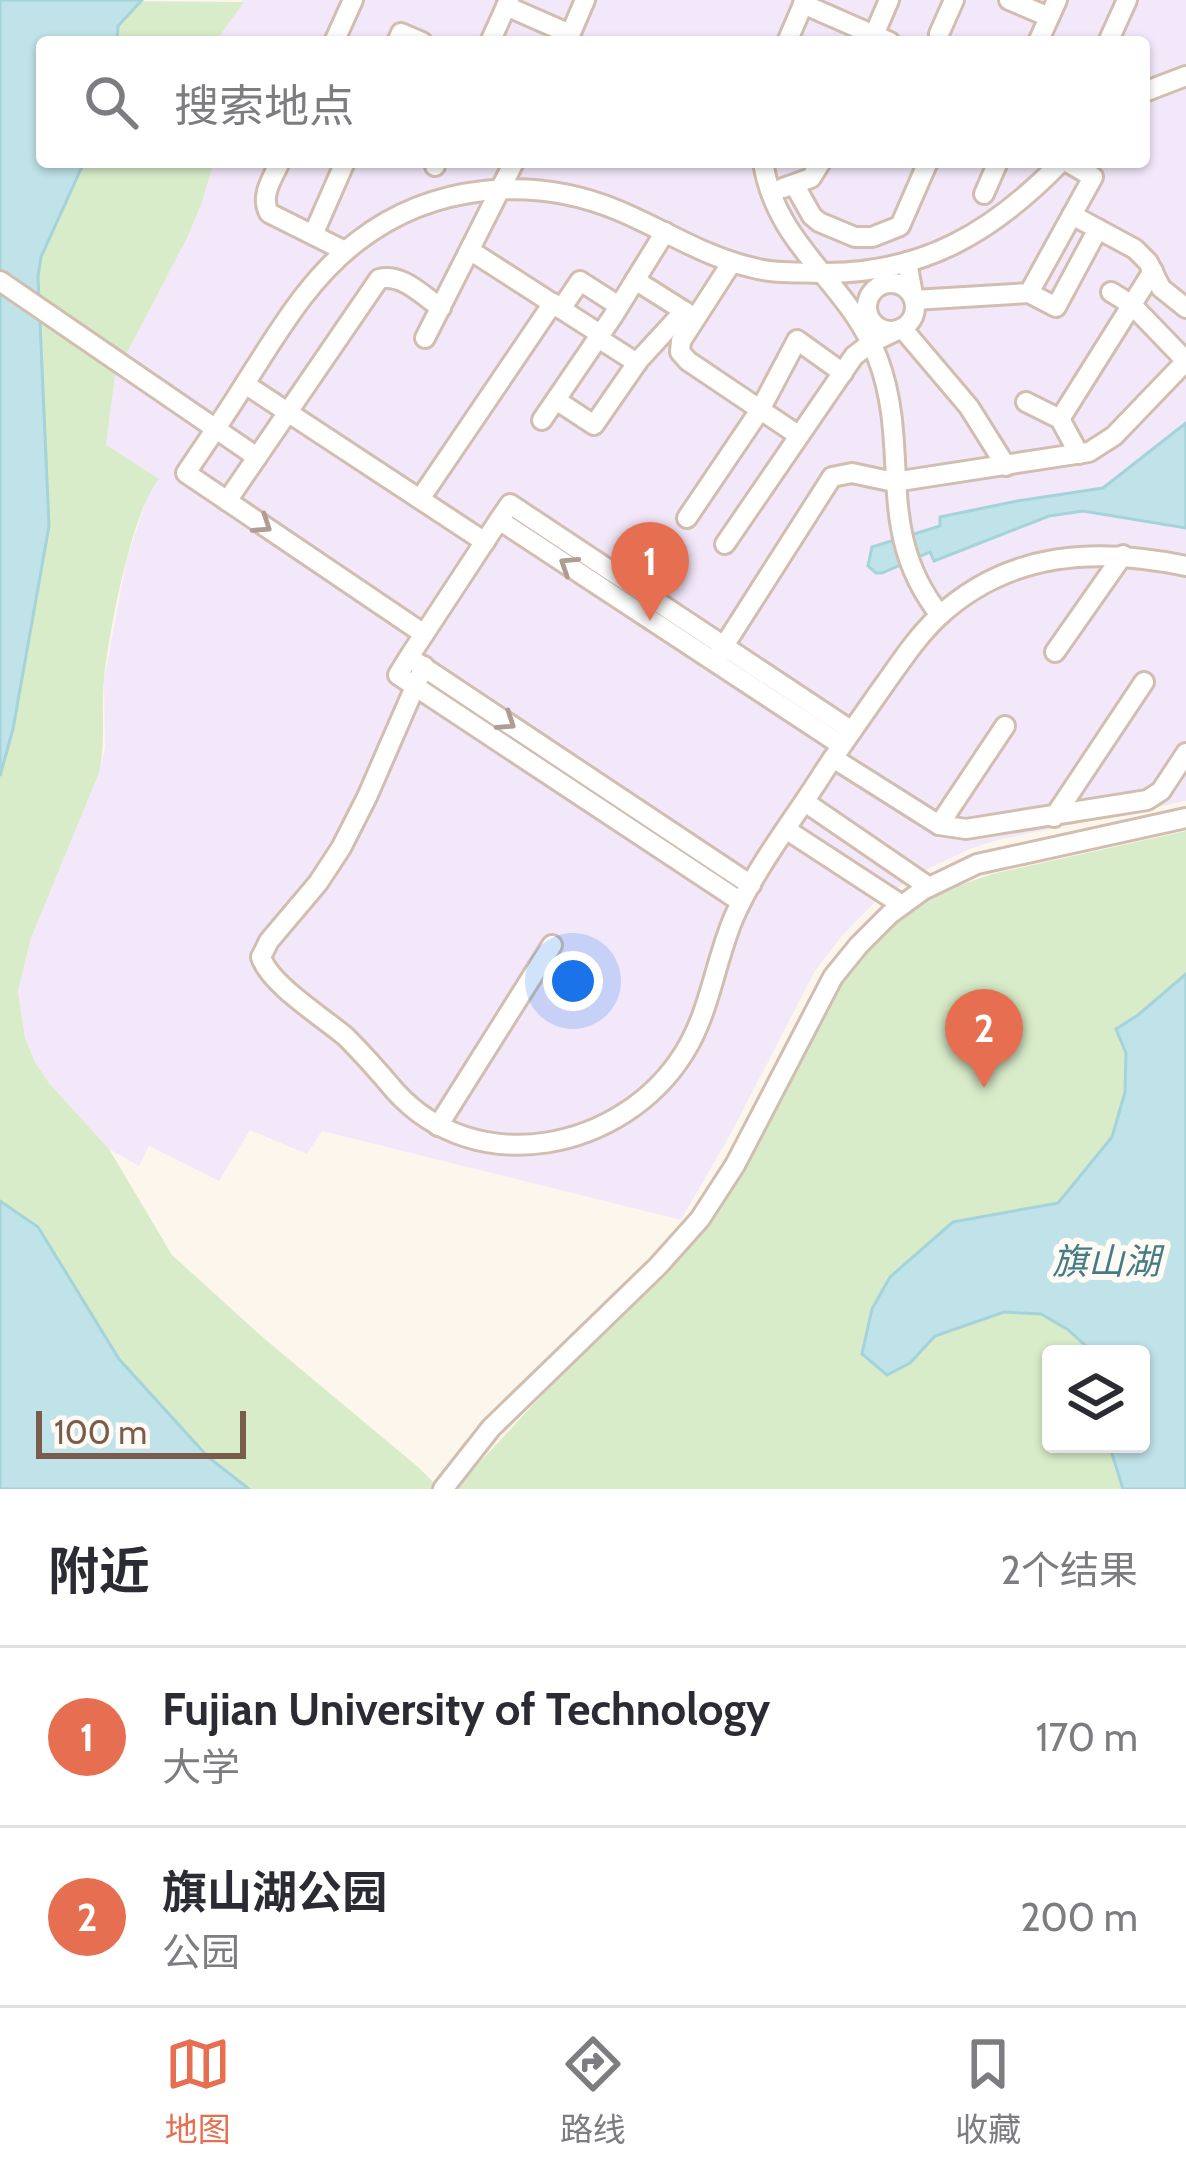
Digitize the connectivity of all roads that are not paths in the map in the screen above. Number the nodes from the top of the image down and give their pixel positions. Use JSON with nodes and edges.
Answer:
{"nodes":[{"id":1,"x":353,"y":0,"type":"edge"},
{"id":2,"x":585,"y":0,"type":"edge"},
{"id":3,"x":889,"y":0,"type":"edge"},
{"id":4,"x":954,"y":0,"type":"edge"},
{"id":5,"x":1009,"y":0,"type":"edge"},
{"id":6,"x":1126,"y":0,"type":"edge"},
{"id":7,"x":804,"y":2,"type":"edge"},
{"id":8,"x":507,"y":3,"type":"edge"},
{"id":9,"x":1053,"y":8,"type":"edge"},
{"id":10,"x":939,"y":34,"type":"dead end"},
{"id":11,"x":337,"y":36,"type":"edge"},
{"id":12,"x":493,"y":36,"type":"edge"},
{"id":13,"x":565,"y":36,"type":"edge"},
{"id":14,"x":570,"y":36,"type":"edge"},
{"id":15,"x":790,"y":36,"type":"edge"},
{"id":16,"x":876,"y":36,"type":"edge"},
{"id":17,"x":883,"y":36,"type":"edge"},
{"id":18,"x":1041,"y":36,"type":"edge"},
{"id":19,"x":1111,"y":36,"type":"edge"},
{"id":20,"x":1186,"y":76,"type":"edge"},
{"id":21,"x":1150,"y":90,"type":"edge"},
{"id":22,"x":277,"y":168,"type":"edge"},
{"id":23,"x":342,"y":168,"type":"edge"},
{"id":24,"x":511,"y":168,"type":"edge"},
{"id":25,"x":764,"y":168,"type":"edge"},
{"id":26,"x":817,"y":168,"type":"edge"},
{"id":27,"x":925,"y":168,"type":"edge"},
{"id":28,"x":995,"y":168,"type":"edge"},
{"id":29,"x":1057,"y":168,"type":"edge"},
{"id":30,"x":1076,"y":168,"type":"edge"},
{"id":31,"x":795,"y":186,"type":"junction"},
{"id":32,"x":502,"y":189,"type":"junction"},
{"id":33,"x":769,"y":191,"type":"junction"},
{"id":34,"x":984,"y":194,"type":"dead end"},
{"id":35,"x":1072,"y":215,"type":"junction"},
{"id":36,"x":1098,"y":229,"type":"junction"},
{"id":37,"x":665,"y":232,"type":"junction"},
{"id":38,"x":313,"y":235,"type":"junction"},
{"id":39,"x":345,"y":251,"type":"junction"},
{"id":40,"x":471,"y":251,"type":"junction"},
{"id":41,"x":732,"y":262,"type":"junction"},
{"id":42,"x":907,"y":262,"type":"junction"},
{"id":43,"x":823,"y":272,"type":"junction"},
{"id":44,"x":1154,"y":272,"type":"junction"},
{"id":45,"x":635,"y":280,"type":"junction"},
{"id":46,"x":0,"y":281,"type":"edge"},
{"id":47,"x":1111,"y":292,"type":"dead end"},
{"id":48,"x":1029,"y":293,"type":"junction"},
{"id":49,"x":914,"y":300,"type":"junction"},
{"id":50,"x":1132,"y":304,"type":"junction"},
{"id":51,"x":557,"y":306,"type":"junction"},
{"id":52,"x":620,"y":306,"type":"junction"},
{"id":53,"x":441,"y":308,"type":"junction"},
{"id":54,"x":1186,"y":308,"type":"edge"},
{"id":55,"x":690,"y":315,"type":"junction"},
{"id":56,"x":902,"y":328,"type":"junction"},
{"id":57,"x":599,"y":336,"type":"junction"},
{"id":58,"x":424,"y":338,"type":"dead end"},
{"id":59,"x":871,"y":344,"type":"junction"},
{"id":60,"x":637,"y":363,"type":"junction"},
{"id":61,"x":843,"y":373,"type":"junction"},
{"id":62,"x":245,"y":384,"type":"junction"},
{"id":63,"x":556,"y":400,"type":"junction"},
{"id":64,"x":1026,"y":402,"type":"dead end"},
{"id":65,"x":760,"y":410,"type":"junction"},
{"id":66,"x":288,"y":411,"type":"junction"},
{"id":67,"x":1060,"y":419,"type":"junction"},
{"id":68,"x":542,"y":420,"type":"dead end"},
{"id":69,"x":215,"y":429,"type":"junction"},
{"id":70,"x":798,"y":435,"type":"junction"},
{"id":71,"x":1079,"y":454,"type":"junction"},
{"id":72,"x":257,"y":457,"type":"junction"},
{"id":73,"x":1006,"y":466,"type":"junction"},
{"id":74,"x":894,"y":482,"type":"junction"},
{"id":75,"x":420,"y":499,"type":"junction"},
{"id":76,"x":227,"y":501,"type":"junction"},
{"id":77,"x":687,"y":518,"type":"dead end"},
{"id":78,"x":484,"y":542,"type":"junction"},
{"id":79,"x":725,"y":544,"type":"dead end"},
{"id":80,"x":1123,"y":555,"type":"junction"},
{"id":81,"x":1186,"y":566,"type":"edge"},
{"id":82,"x":940,"y":615,"type":"junction"},
{"id":83,"x":424,"y":634,"type":"junction"},
{"id":84,"x":719,"y":652,"type":"junction"},
{"id":85,"x":1054,"y":652,"type":"dead end"},
{"id":86,"x":416,"y":662,"type":"junction"},
{"id":87,"x":1144,"y":682,"type":"dead end"},
{"id":88,"x":415,"y":686,"type":"junction"},
{"id":89,"x":1005,"y":726,"type":"dead end"},
{"id":90,"x":842,"y":745,"type":"junction"},
{"id":91,"x":1186,"y":753,"type":"edge"},
{"id":92,"x":805,"y":802,"type":"junction"},
{"id":93,"x":1054,"y":817,"type":"junction"},
{"id":94,"x":1186,"y":818,"type":"edge"},
{"id":95,"x":939,"y":824,"type":"junction"},
{"id":96,"x":787,"y":830,"type":"junction"},
{"id":97,"x":874,"y":850,"type":"junction"},
{"id":98,"x":857,"y":876,"type":"junction"},
{"id":99,"x":929,"y":886,"type":"junction"},
{"id":100,"x":746,"y":893,"type":"junction"},
{"id":101,"x":902,"y":905,"type":"junction"},
{"id":102,"x":552,"y":945,"type":"dead end"},
{"id":103,"x":438,"y":1126,"type":"junction"},
{"id":104,"x":443,"y":1489,"type":"edge"}],
"edges":[{"from":1,"to":11,"type":"street"},
{"from":2,"to":14,"type":"street"},
{"from":3,"to":17,"type":"street"},
{"from":4,"to":10,"type":"street"},
{"from":5,"to":9,"type":"street"},
{"from":6,"to":19,"type":"street"},
{"from":7,"to":15,"type":"street"},
{"from":7,"to":16,"type":"street"},
{"from":8,"to":12,"type":"street"},
{"from":8,"to":13,"type":"street"},
{"from":9,"to":18,"type":"street"},
{"from":20,"to":21,"type":"street"},
{"from":22,"to":38,"type":"street"},
{"from":23,"to":38,"type":"street"},
{"from":24,"to":32,"type":"street"},
{"from":25,"to":33,"type":"street"},
{"from":26,"to":31,"type":"street"},
{"from":27,"to":31,"type":"street"},
{"from":28,"to":34,"type":"street"},
{"from":29,"to":42,"type":"street"},
{"from":30,"to":35,"type":"street"},
{"from":31,"to":33,"type":"street"},
{"from":32,"to":37,"type":"street"},
{"from":32,"to":39,"type":"street"},
{"from":32,"to":40,"type":"street"},
{"from":33,"to":43,"type":"street"},
{"from":35,"to":36,"type":"street"},
{"from":35,"to":48,"type":"street"},
{"from":36,"to":44,"type":"street"},
{"from":36,"to":48,"type":"street"},
{"from":37,"to":41,"type":"street"},
{"from":37,"to":45,"type":"street"},
{"from":38,"to":39,"type":"street"},
{"from":39,"to":62,"type":"street"},
{"from":40,"to":51,"type":"street"},
{"from":40,"to":53,"type":"street"},
{"from":41,"to":43,"type":"street"},
{"from":41,"to":55,"type":"street"},
{"from":42,"to":43,"type":"street"},
{"from":42,"to":49,"type":"street"},
{"from":43,"to":59,"type":"street"},
{"from":44,"to":50,"type":"street"},
{"from":44,"to":54,"type":"street"},
{"from":45,"to":52,"type":"street"},
{"from":45,"to":55,"type":"street"},
{"from":46,"to":69,"type":"street"},
{"from":47,"to":50,"type":"street"},
{"from":48,"to":49,"type":"street"},
{"from":49,"to":56,"type":"street"},
{"from":49,"to":56,"type":"street"},
{"from":50,"to":67,"type":"street"},
{"from":50,"to":71,"type":"street"},
{"from":51,"to":52,"type":"street"},
{"from":51,"to":57,"type":"street"},
{"from":51,"to":75,"type":"street"},
{"from":52,"to":57,"type":"street"},
{"from":53,"to":58,"type":"street"},
{"from":53,"to":66,"type":"street"},
{"from":55,"to":60,"type":"street"},
{"from":55,"to":65,"type":"street"},
{"from":56,"to":59,"type":"street"},
{"from":56,"to":73,"type":"street"},
{"from":57,"to":60,"type":"street"},
{"from":57,"to":63,"type":"street"},
{"from":59,"to":61,"type":"street"},
{"from":59,"to":74,"type":"street"},
{"from":60,"to":63,"type":"street"},
{"from":61,"to":65,"type":"street"},
{"from":61,"to":70,"type":"street"},
{"from":62,"to":66,"type":"street"},
{"from":62,"to":69,"type":"street"},
{"from":63,"to":68,"type":"street"},
{"from":64,"to":67,"type":"street"},
{"from":65,"to":70,"type":"street"},
{"from":65,"to":77,"type":"street"},
{"from":66,"to":72,"type":"street"},
{"from":66,"to":75,"type":"street"},
{"from":67,"to":71,"type":"street"},
{"from":69,"to":72,"type":"street"},
{"from":69,"to":76,"type":"street"},
{"from":70,"to":79,"type":"street"},
{"from":71,"to":73,"type":"street"},
{"from":72,"to":76,"type":"street"},
{"from":73,"to":74,"type":"street"},
{"from":74,"to":82,"type":"street"},
{"from":74,"to":84,"type":"street"},
{"from":75,"to":78,"type":"street"},
{"from":76,"to":83,"type":"street","one_way":true},
{"from":78,"to":83,"type":"street"},
{"from":78,"to":84,"type":"street"},
{"from":80,"to":81,"type":"street"},
{"from":80,"to":82,"type":"street"},
{"from":80,"to":85,"type":"street"},
{"from":82,"to":90,"type":"street"},
{"from":83,"to":86,"type":"street"},
{"from":84,"to":90,"type":"street"},
{"from":86,"to":88,"type":"street"},
{"from":86,"to":100,"type":"street","one_way":true},
{"from":87,"to":93,"type":"street"},
{"from":88,"to":100,"type":"street"},
{"from":88,"to":103,"type":"street"},
{"from":89,"to":95,"type":"street"},
{"from":90,"to":92,"type":"street"},
{"from":90,"to":95,"type":"street"},
{"from":91,"to":93,"type":"street"},
{"from":92,"to":96,"type":"street"},
{"from":92,"to":97,"type":"street"},
{"from":93,"to":95,"type":"street"},
{"from":94,"to":99,"type":"street"},
{"from":96,"to":98,"type":"street"},
{"from":96,"to":100,"type":"street"},
{"from":97,"to":98,"type":"street"},
{"from":97,"to":99,"type":"street"},
{"from":98,"to":101,"type":"street"},
{"from":99,"to":101,"type":"street"},
{"from":100,"to":103,"type":"street"},
{"from":101,"to":104,"type":"street"},
{"from":102,"to":103,"type":"street"}]}
